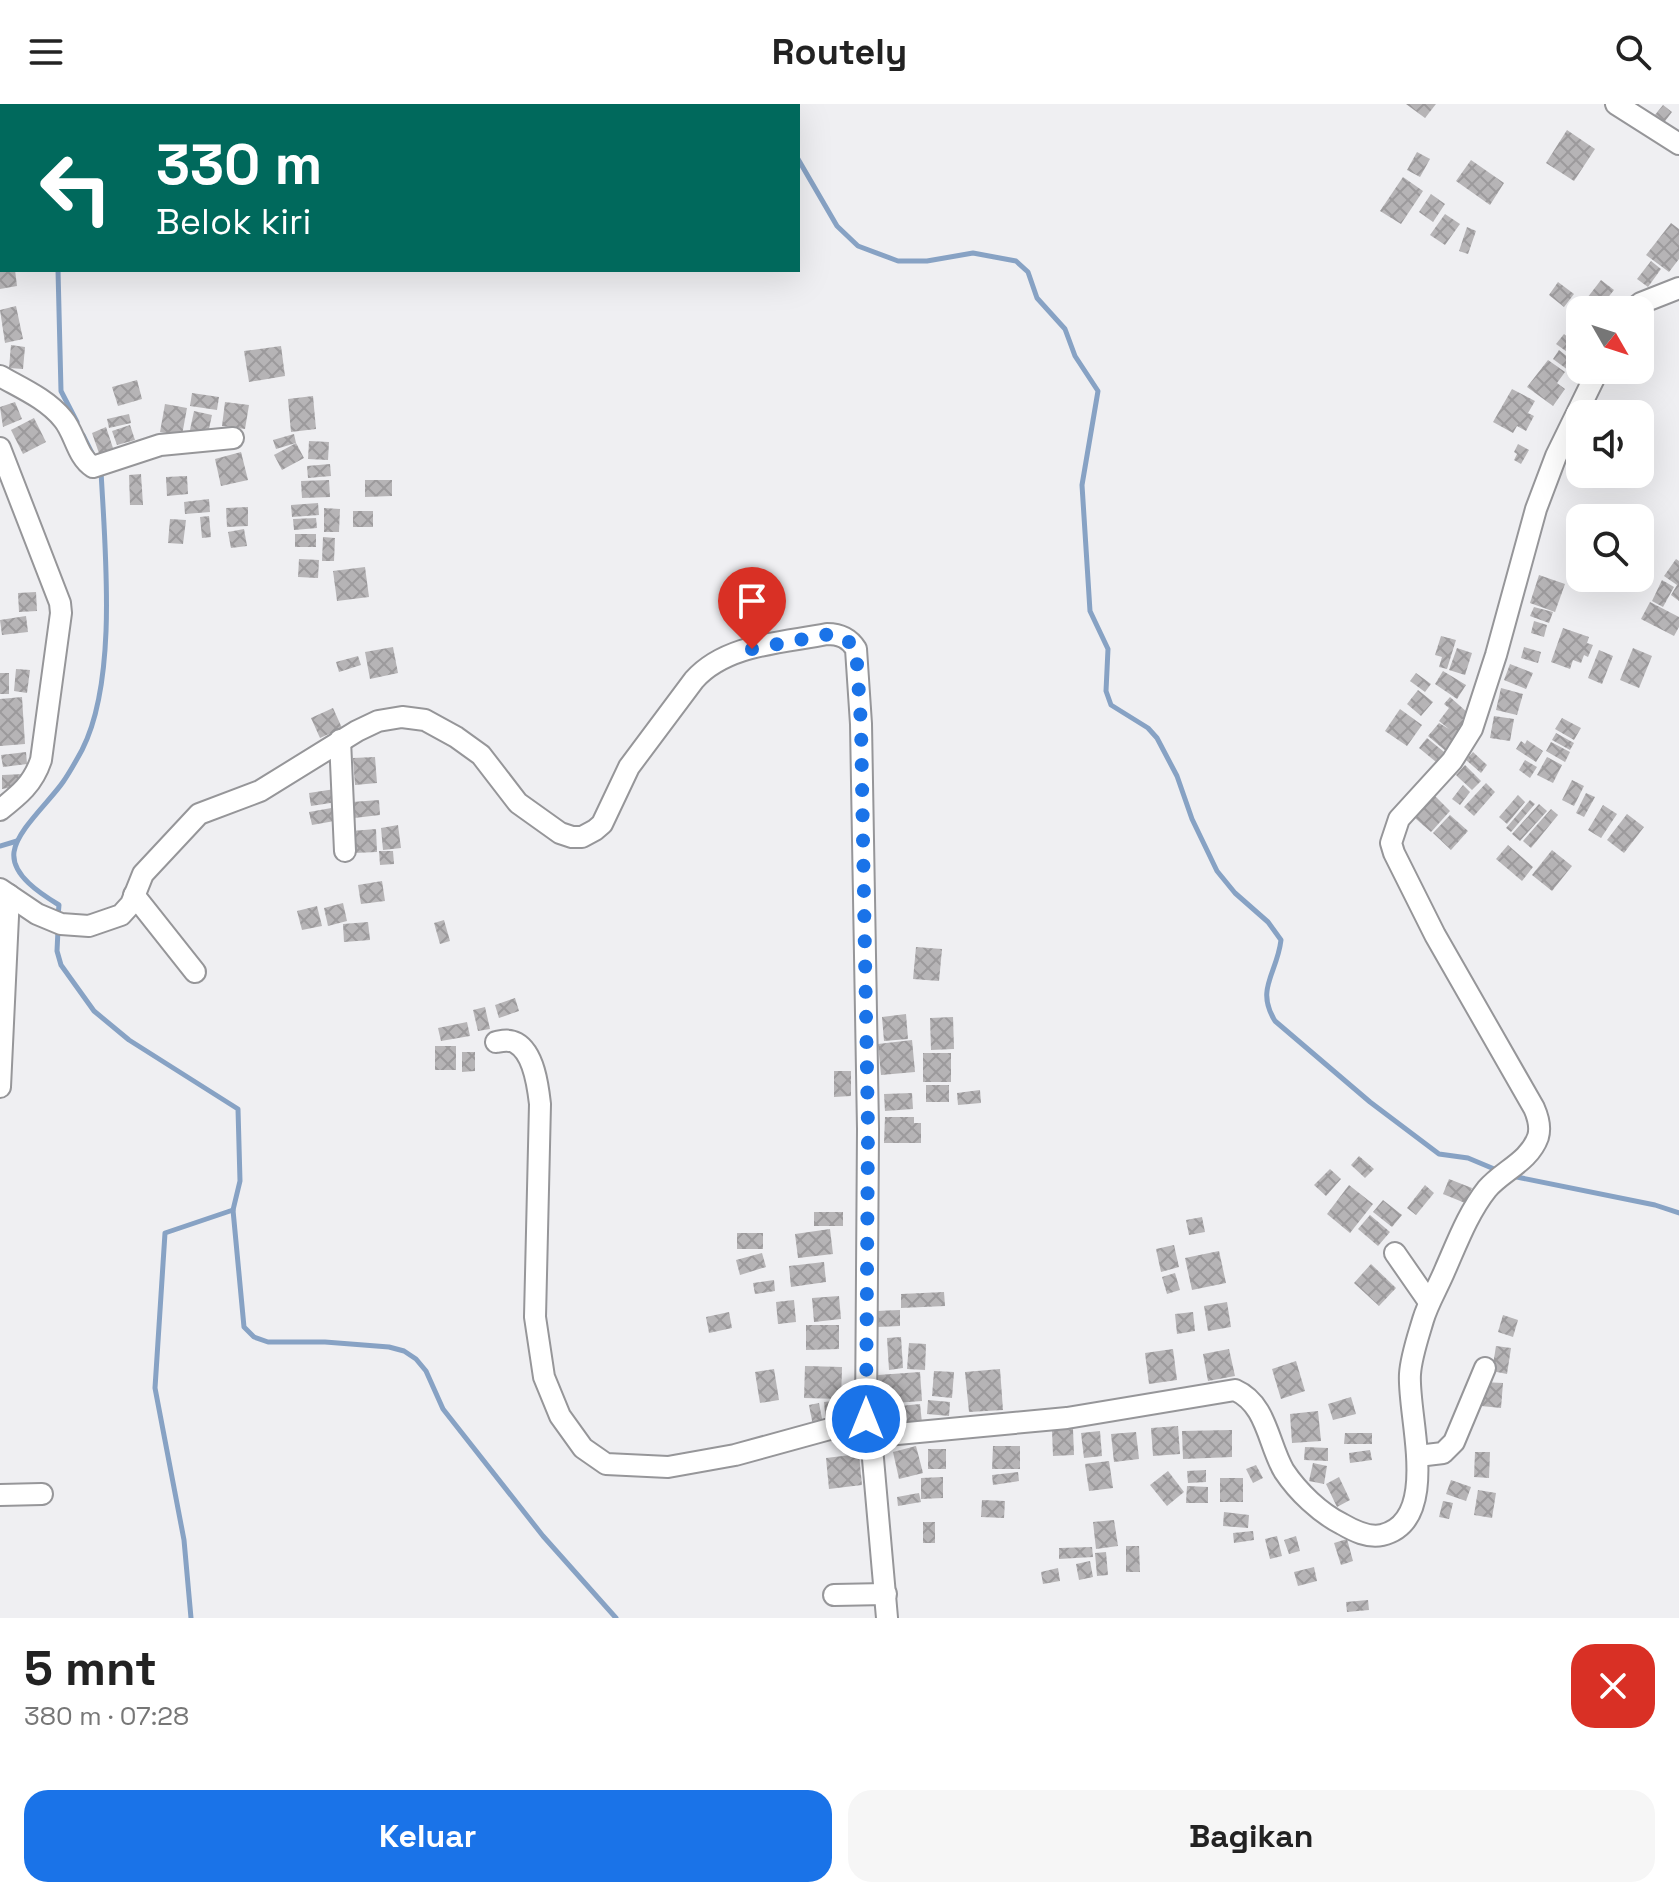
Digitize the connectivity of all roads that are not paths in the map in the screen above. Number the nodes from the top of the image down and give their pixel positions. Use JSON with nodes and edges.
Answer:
{"nodes":[{"id":1,"x":1616,"y":104,"type":"edge"},
{"id":2,"x":1679,"y":144,"type":"edge"},
{"id":3,"x":1679,"y":288,"type":"edge"},
{"id":4,"x":1654,"y":298,"type":"edge"},
{"id":5,"x":0,"y":376,"type":"edge"},
{"id":6,"x":1591,"y":384,"type":"edge"},
{"id":7,"x":233,"y":438,"type":"dead end"},
{"id":8,"x":0,"y":448,"type":"edge"},
{"id":9,"x":340,"y":740,"type":"junction"},
{"id":10,"x":0,"y":810,"type":"edge"},
{"id":11,"x":345,"y":851,"type":"dead end"},
{"id":12,"x":4,"y":892,"type":"edge"},
{"id":13,"x":134,"y":895,"type":"junction"},
{"id":14,"x":195,"y":972,"type":"dead end"},
{"id":15,"x":496,"y":1042,"type":"dead end"},
{"id":16,"x":0,"y":1087,"type":"edge"},
{"id":17,"x":1395,"y":1253,"type":"dead end"},
{"id":18,"x":1429,"y":1302,"type":"junction"},
{"id":19,"x":1485,"y":1368,"type":"dead end"},
{"id":20,"x":869,"y":1428,"type":"junction"},
{"id":21,"x":1418,"y":1456,"type":"junction"},
{"id":22,"x":42,"y":1494,"type":"dead end"},
{"id":23,"x":0,"y":1495,"type":"edge"},
{"id":24,"x":886,"y":1594,"type":"junction"},
{"id":25,"x":834,"y":1595,"type":"dead end"},
{"id":26,"x":887,"y":1618,"type":"edge"}],
"edges":[{"from":1,"to":2,"type":"street"},
{"from":3,"to":4,"type":"street"},
{"from":5,"to":7,"type":"street"},
{"from":6,"to":18,"type":"street"},
{"from":8,"to":10,"type":"street"},
{"from":9,"to":11,"type":"street"},
{"from":9,"to":13,"type":"street"},
{"from":9,"to":20,"type":"street"},
{"from":12,"to":13,"type":"street"},
{"from":12,"to":16,"type":"street"},
{"from":13,"to":14,"type":"street"},
{"from":15,"to":20,"type":"street"},
{"from":17,"to":18,"type":"street"},
{"from":18,"to":21,"type":"street"},
{"from":19,"to":21,"type":"street"},
{"from":20,"to":21,"type":"street"},
{"from":20,"to":24,"type":"street"},
{"from":22,"to":23,"type":"street"},
{"from":24,"to":25,"type":"street"},
{"from":24,"to":26,"type":"street"}]}
